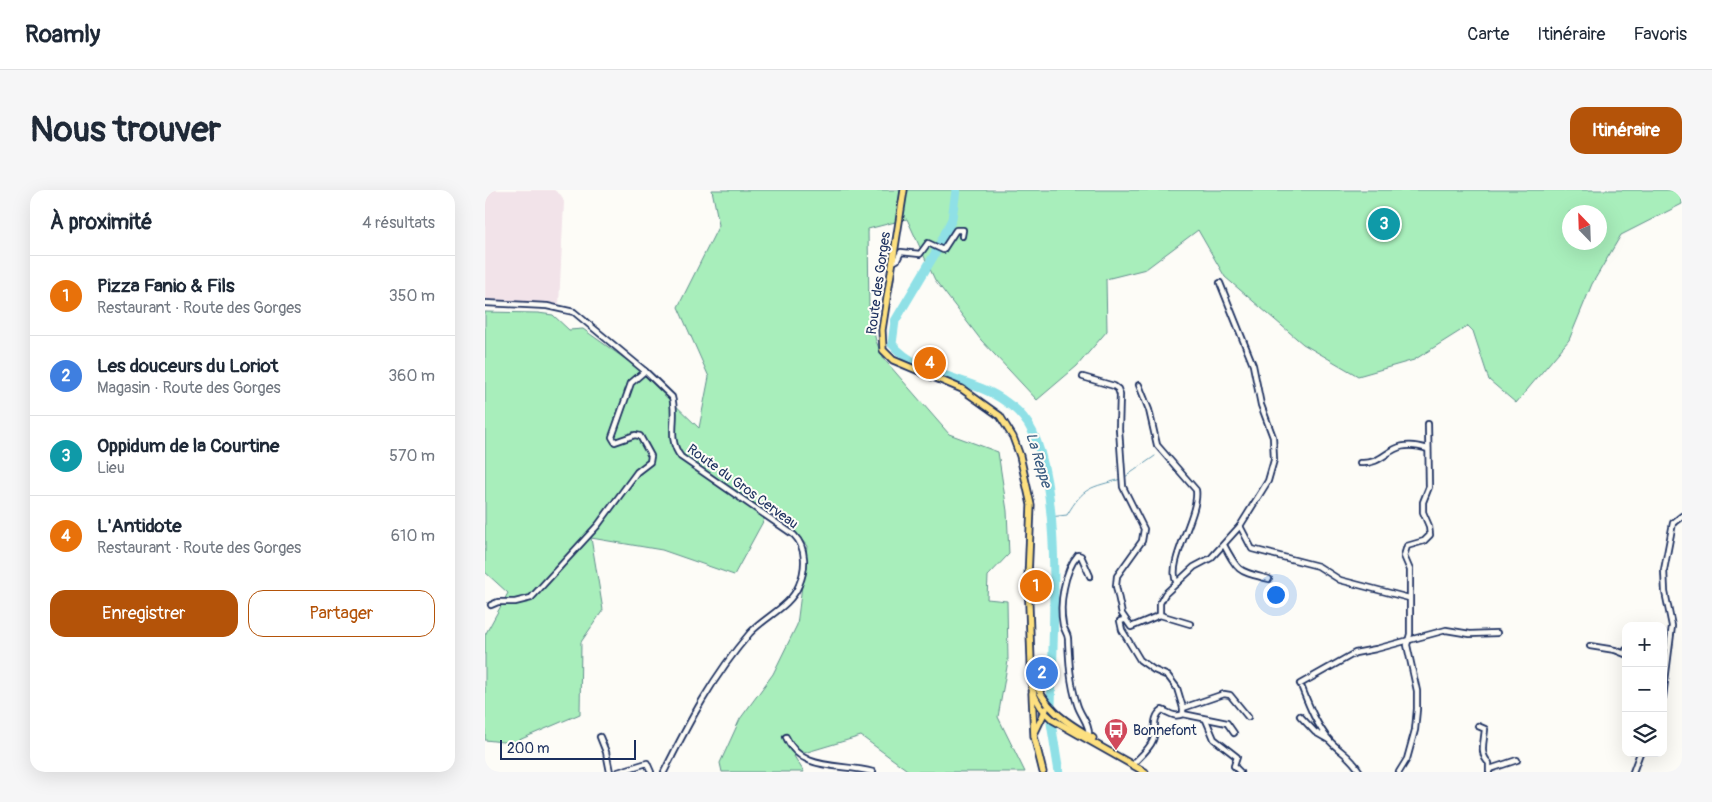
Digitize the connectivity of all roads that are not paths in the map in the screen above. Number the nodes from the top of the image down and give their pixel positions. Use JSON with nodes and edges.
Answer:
{"nodes":[{"id":1,"x":905,"y":190,"type":"edge"},
{"id":2,"x":962,"y":236,"type":"dead end"},
{"id":3,"x":893,"y":262,"type":"junction"},
{"id":4,"x":1220,"y":283,"type":"dead end"},
{"id":5,"x":485,"y":303,"type":"edge"},
{"id":6,"x":645,"y":371,"type":"junction"},
{"id":7,"x":1083,"y":376,"type":"dead end"},
{"id":8,"x":1139,"y":385,"type":"dead end"},
{"id":9,"x":1428,"y":424,"type":"dead end"},
{"id":10,"x":1428,"y":449,"type":"junction"},
{"id":11,"x":1360,"y":463,"type":"dead end"},
{"id":12,"x":1682,"y":516,"type":"edge"},
{"id":13,"x":1240,"y":526,"type":"junction"},
{"id":14,"x":1224,"y":545,"type":"junction"},
{"id":15,"x":1090,"y":576,"type":"dead end"},
{"id":16,"x":1269,"y":579,"type":"dead end"},
{"id":17,"x":1177,"y":583,"type":"junction"},
{"id":18,"x":1409,"y":598,"type":"junction"},
{"id":19,"x":491,"y":605,"type":"dead end"},
{"id":20,"x":1160,"y":615,"type":"junction"},
{"id":21,"x":1124,"y":620,"type":"junction"},
{"id":22,"x":1190,"y":624,"type":"dead end"},
{"id":23,"x":1497,"y":632,"type":"dead end"},
{"id":24,"x":1408,"y":640,"type":"junction"},
{"id":25,"x":1590,"y":646,"type":"dead end"},
{"id":26,"x":1622,"y":654,"type":"edge"},
{"id":27,"x":1031,"y":664,"type":"junction"},
{"id":28,"x":1664,"y":667,"type":"edge"},
{"id":29,"x":1032,"y":689,"type":"junction"},
{"id":30,"x":1045,"y":710,"type":"junction"},
{"id":31,"x":1183,"y":711,"type":"junction"},
{"id":32,"x":1300,"y":716,"type":"dead end"},
{"id":33,"x":1033,"y":717,"type":"junction"},
{"id":34,"x":1248,"y":717,"type":"dead end"},
{"id":35,"x":1053,"y":720,"type":"junction"},
{"id":36,"x":1206,"y":720,"type":"junction"},
{"id":37,"x":1039,"y":721,"type":"junction"},
{"id":38,"x":1478,"y":726,"type":"dead end"},
{"id":39,"x":1234,"y":733,"type":"dead end"},
{"id":40,"x":1034,"y":736,"type":"junction"},
{"id":41,"x":1089,"y":736,"type":"junction"},
{"id":42,"x":787,"y":737,"type":"dead end"},
{"id":43,"x":600,"y":738,"type":"dead end"},
{"id":44,"x":1329,"y":740,"type":"junction"},
{"id":45,"x":1639,"y":757,"type":"edge"},
{"id":46,"x":1517,"y":760,"type":"dead end"},
{"id":47,"x":1135,"y":762,"type":"junction"},
{"id":48,"x":1490,"y":770,"type":"edge"},
{"id":49,"x":610,"y":772,"type":"edge"},
{"id":50,"x":618,"y":772,"type":"edge"},
{"id":51,"x":651,"y":772,"type":"edge"},
{"id":52,"x":664,"y":772,"type":"edge"},
{"id":53,"x":873,"y":772,"type":"edge"},
{"id":54,"x":1043,"y":772,"type":"edge"},
{"id":55,"x":1145,"y":772,"type":"edge"},
{"id":56,"x":1151,"y":772,"type":"edge"},
{"id":57,"x":1240,"y":772,"type":"edge"},
{"id":58,"x":1360,"y":772,"type":"edge"},
{"id":59,"x":1399,"y":772,"type":"edge"},
{"id":60,"x":1633,"y":772,"type":"edge"}],
"edges":[{"from":1,"to":3,"type":"main road","name":"Route des Gorges"},
{"from":2,"to":3,"type":"street"},
{"from":3,"to":27,"type":"main road","name":"Route des Gorges"},
{"from":4,"to":13,"type":"street"},
{"from":5,"to":6,"type":"street","name":"Route du Gros Cerveau"},
{"from":6,"to":19,"type":"street"},
{"from":6,"to":52,"type":"street","name":"Route du Gros Cerveau"},
{"from":7,"to":21,"type":"street"},
{"from":8,"to":17,"type":"street"},
{"from":9,"to":10,"type":"street"},
{"from":10,"to":11,"type":"street"},
{"from":10,"to":18,"type":"street"},
{"from":12,"to":28,"type":"street"},
{"from":13,"to":14,"type":"street"},
{"from":13,"to":18,"type":"street"},
{"from":14,"to":16,"type":"street"},
{"from":14,"to":17,"type":"street"},
{"from":15,"to":41,"type":"street"},
{"from":17,"to":20,"type":"street"},
{"from":18,"to":24,"type":"street"},
{"from":20,"to":21,"type":"street"},
{"from":20,"to":22,"type":"street"},
{"from":21,"to":31,"type":"street"},
{"from":23,"to":24,"type":"street"},
{"from":24,"to":44,"type":"street"},
{"from":24,"to":59,"type":"street"},
{"from":25,"to":26,"type":"street"},
{"from":27,"to":29,"type":"main road","name":"Route des Gorges"},
{"from":27,"to":30,"type":"main road","name":"Route des Gorges"},
{"from":29,"to":30,"type":"main road","name":"Route des Gorges"},
{"from":29,"to":33,"type":"main road"},
{"from":30,"to":33,"type":"main road"},
{"from":30,"to":35,"type":"main road","name":"Route des Gorges"},
{"from":30,"to":37,"type":"main road"},
{"from":30,"to":41,"type":"main road"},
{"from":31,"to":34,"type":"street"},
{"from":31,"to":36,"type":"street"},
{"from":31,"to":47,"type":"street"},
{"from":32,"to":44,"type":"street"},
{"from":33,"to":40,"type":"main road"},
{"from":35,"to":37,"type":"main road"},
{"from":35,"to":55,"type":"main road","name":"Route des Gorges"},
{"from":36,"to":39,"type":"street"},
{"from":36,"to":57,"type":"street"},
{"from":37,"to":40,"type":"main road"},
{"from":38,"to":48,"type":"street"},
{"from":40,"to":54,"type":"main road"},
{"from":41,"to":47,"type":"main road"},
{"from":42,"to":53,"type":"street"},
{"from":43,"to":49,"type":"street"},
{"from":44,"to":58,"type":"street"},
{"from":45,"to":60,"type":"street"},
{"from":46,"to":48,"type":"street"},
{"from":47,"to":56,"type":"main road"},
{"from":50,"to":51,"type":"street"}]}
